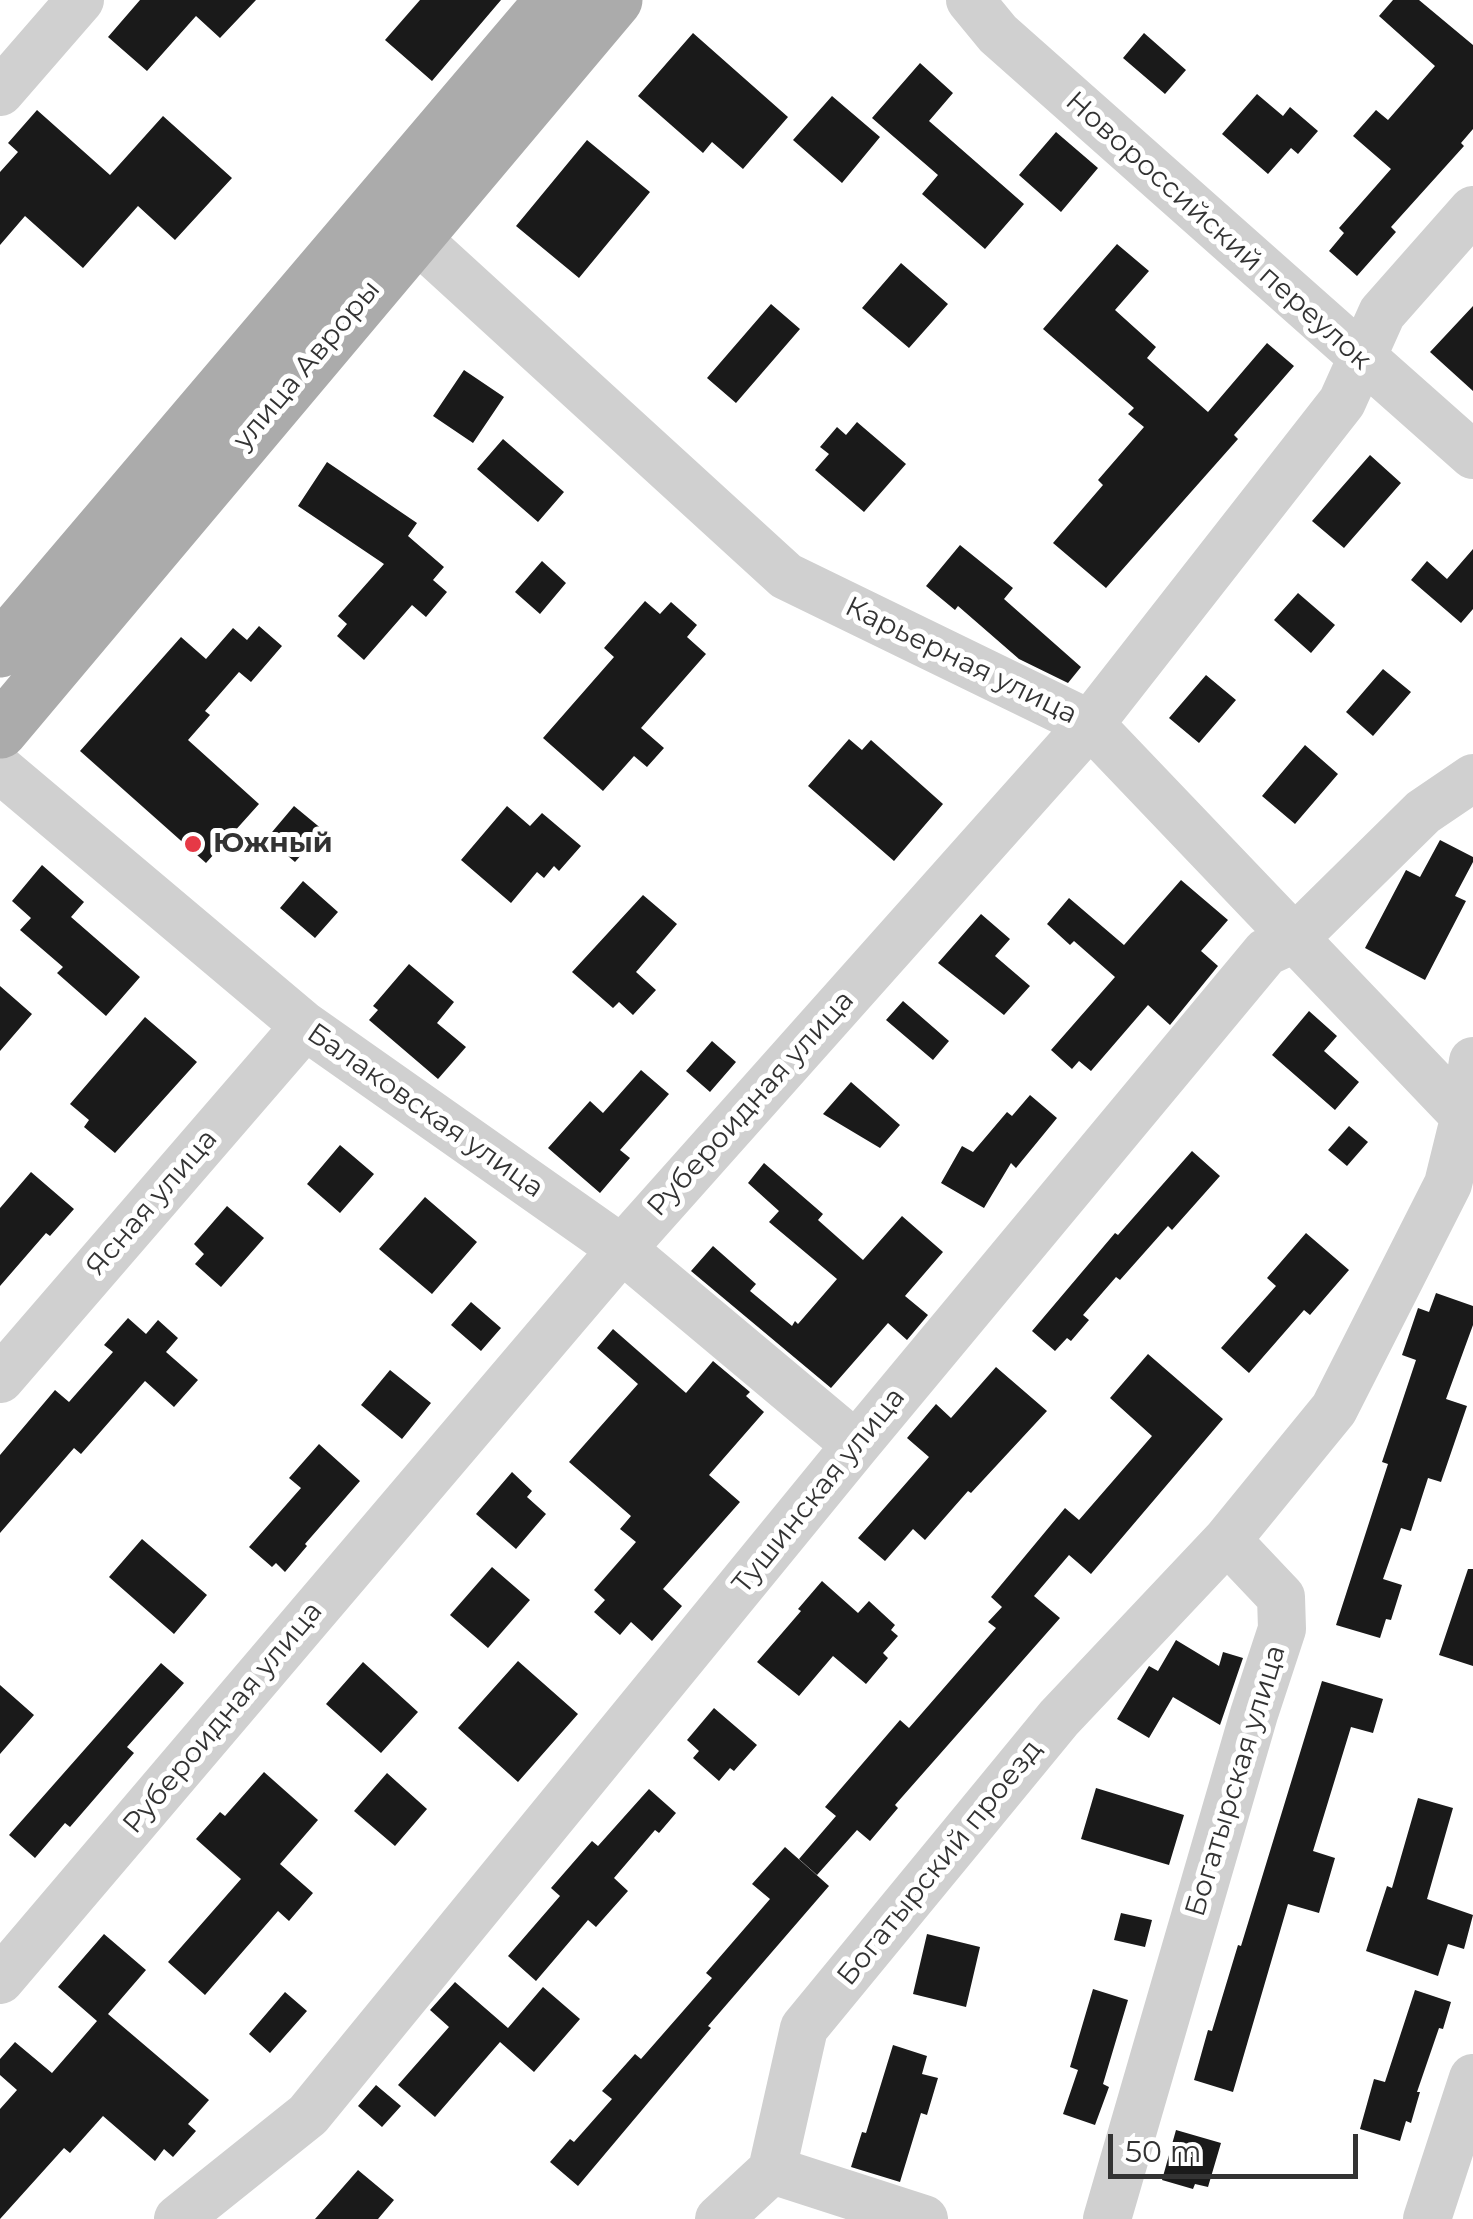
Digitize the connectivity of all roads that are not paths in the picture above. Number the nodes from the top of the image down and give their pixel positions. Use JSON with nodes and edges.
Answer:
{"nodes":[{"id":1,"x":80,"y":0,"type":"edge"},
{"id":2,"x":552,"y":0,"type":"edge"},
{"id":3,"x":615,"y":0,"type":"edge"},
{"id":4,"x":970,"y":0,"type":"edge"},
{"id":5,"x":0,"y":92,"type":"edge"},
{"id":6,"x":1473,"y":210,"type":"edge"},
{"id":7,"x":415,"y":237,"type":"junction"},
{"id":8,"x":1361,"y":359,"type":"junction"},
{"id":9,"x":1473,"y":454,"type":"edge"},
{"id":10,"x":0,"y":650,"type":"edge"},
{"id":11,"x":1090,"y":724,"type":"junction"},
{"id":12,"x":0,"y":731,"type":"edge"},
{"id":13,"x":0,"y":770,"type":"edge"},
{"id":14,"x":1473,"y":778,"type":"edge"},
{"id":15,"x":1294,"y":938,"type":"junction"},
{"id":16,"x":305,"y":1026,"type":"junction"},
{"id":17,"x":1473,"y":1060,"type":"edge"},
{"id":18,"x":1469,"y":1120,"type":"edge"},
{"id":19,"x":622,"y":1249,"type":"junction"},
{"id":20,"x":0,"y":1379,"type":"edge"},
{"id":21,"x":856,"y":1445,"type":"junction"},
{"id":22,"x":1227,"y":1540,"type":"junction"},
{"id":23,"x":0,"y":1980,"type":"edge"},
{"id":24,"x":1473,"y":2078,"type":"edge"},
{"id":25,"x":772,"y":2170,"type":"junction"},
{"id":26,"x":178,"y":2219,"type":"edge"},
{"id":27,"x":718,"y":2219,"type":"edge"},
{"id":28,"x":924,"y":2219,"type":"edge"},
{"id":29,"x":1107,"y":2219,"type":"edge"},
{"id":30,"x":1427,"y":2219,"type":"edge"}],
"edges":[{"from":1,"to":5,"type":"street"},
{"from":2,"to":10,"type":"main road","name":"улица Авроры"},
{"from":3,"to":7,"type":"main road","name":"улица Авроры"},
{"from":4,"to":8,"type":"street","name":"Новороссийский переулок"},
{"from":6,"to":8,"type":"street","name":"Рубероидная улица"},
{"from":7,"to":11,"type":"street","name":"Карьерная улица"},
{"from":7,"to":12,"type":"main road","name":"улица Авроры"},
{"from":8,"to":9,"type":"street","name":"Новороссийский переулок"},
{"from":8,"to":11,"type":"street","name":"Рубероидная улица"},
{"from":11,"to":15,"type":"street","name":"Карьерная улица"},
{"from":11,"to":19,"type":"street","name":"Рубероидная улица"},
{"from":13,"to":16,"type":"street","name":"Балаковская улица"},
{"from":14,"to":15,"type":"street","name":"Тушинская улица"},
{"from":15,"to":18,"type":"street","name":"Карьерная улица"},
{"from":15,"to":21,"type":"street","name":"Тушинская улица"},
{"from":16,"to":19,"type":"street","name":"Балаковская улица"},
{"from":16,"to":20,"type":"street","name":"Ясная улица"},
{"from":17,"to":18,"type":"street"},
{"from":18,"to":22,"type":"street"},
{"from":19,"to":21,"type":"street","name":"Балаковская улица"},
{"from":19,"to":23,"type":"street","name":"Рубероидная улица"},
{"from":21,"to":26,"type":"street","name":"Тушинская улица"},
{"from":22,"to":25,"type":"street","name":"Богатырский проезд"},
{"from":22,"to":29,"type":"street","name":"Богатырская улица"},
{"from":24,"to":30,"type":"street"},
{"from":25,"to":27,"type":"street"},
{"from":25,"to":28,"type":"street"}]}
